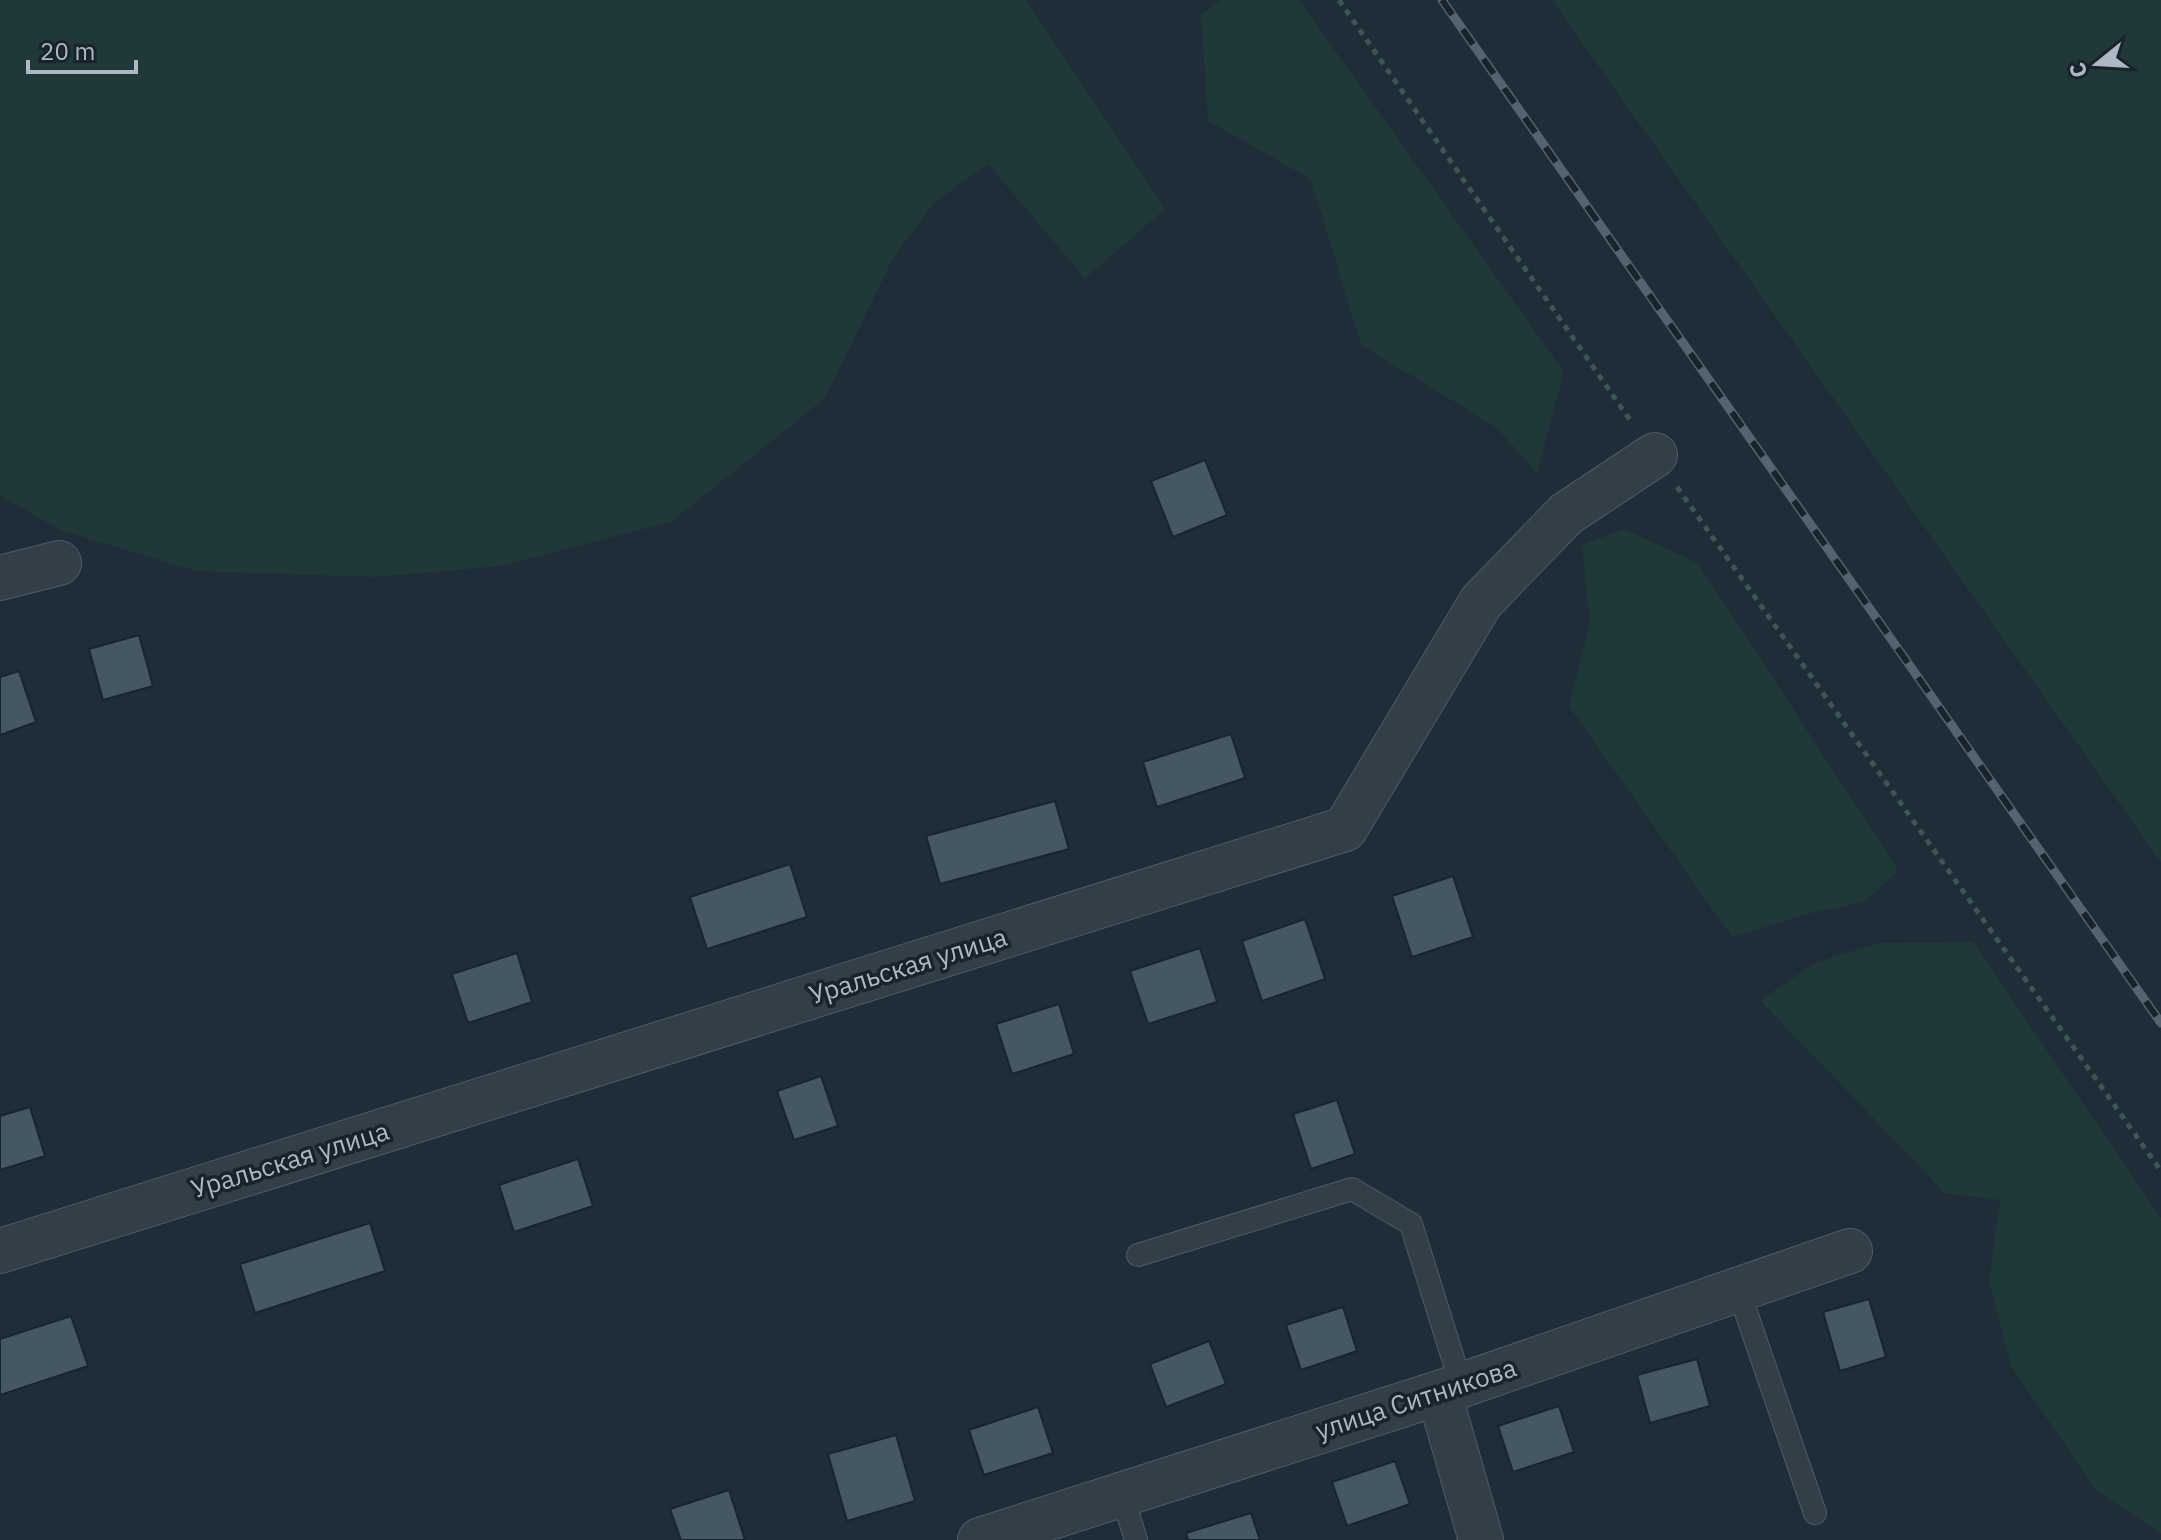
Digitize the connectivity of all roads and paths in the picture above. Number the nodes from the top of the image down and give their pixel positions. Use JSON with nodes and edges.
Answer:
{"nodes":[{"id":1,"x":1339,"y":0,"type":"edge"},
{"id":2,"x":1655,"y":455,"type":"junction"},
{"id":3,"x":59,"y":563,"type":"dead end"},
{"id":4,"x":0,"y":578,"type":"edge"},
{"id":5,"x":2161,"y":1171,"type":"edge"},
{"id":6,"x":0,"y":1251,"type":"edge"},
{"id":7,"x":1850,"y":1251,"type":"dead end"},
{"id":8,"x":1138,"y":1255,"type":"dead end"},
{"id":9,"x":1738,"y":1289,"type":"junction"},
{"id":10,"x":1450,"y":1389,"type":"junction"},
{"id":11,"x":1122,"y":1494,"type":"junction"},
{"id":12,"x":1815,"y":1513,"type":"dead end"},
{"id":13,"x":980,"y":1540,"type":"edge"},
{"id":14,"x":1136,"y":1540,"type":"edge"},
{"id":15,"x":1481,"y":1540,"type":"edge"}],
"edges":[{"from":1,"to":2,"type":"path"},
{"from":2,"to":5,"type":"path"},
{"from":2,"to":6,"type":"street","name":"Уральская улица"},
{"from":3,"to":4,"type":"street"},
{"from":7,"to":9,"type":"street","name":"улица Ситникова"},
{"from":8,"to":10,"type":"lane"},
{"from":9,"to":10,"type":"street","name":"улица Ситникова"},
{"from":9,"to":12,"type":"lane"},
{"from":10,"to":11,"type":"street","name":"улица Ситникова"},
{"from":10,"to":15,"type":"street"},
{"from":11,"to":13,"type":"street","name":"улица Ситникова"},
{"from":11,"to":14,"type":"lane"}]}
